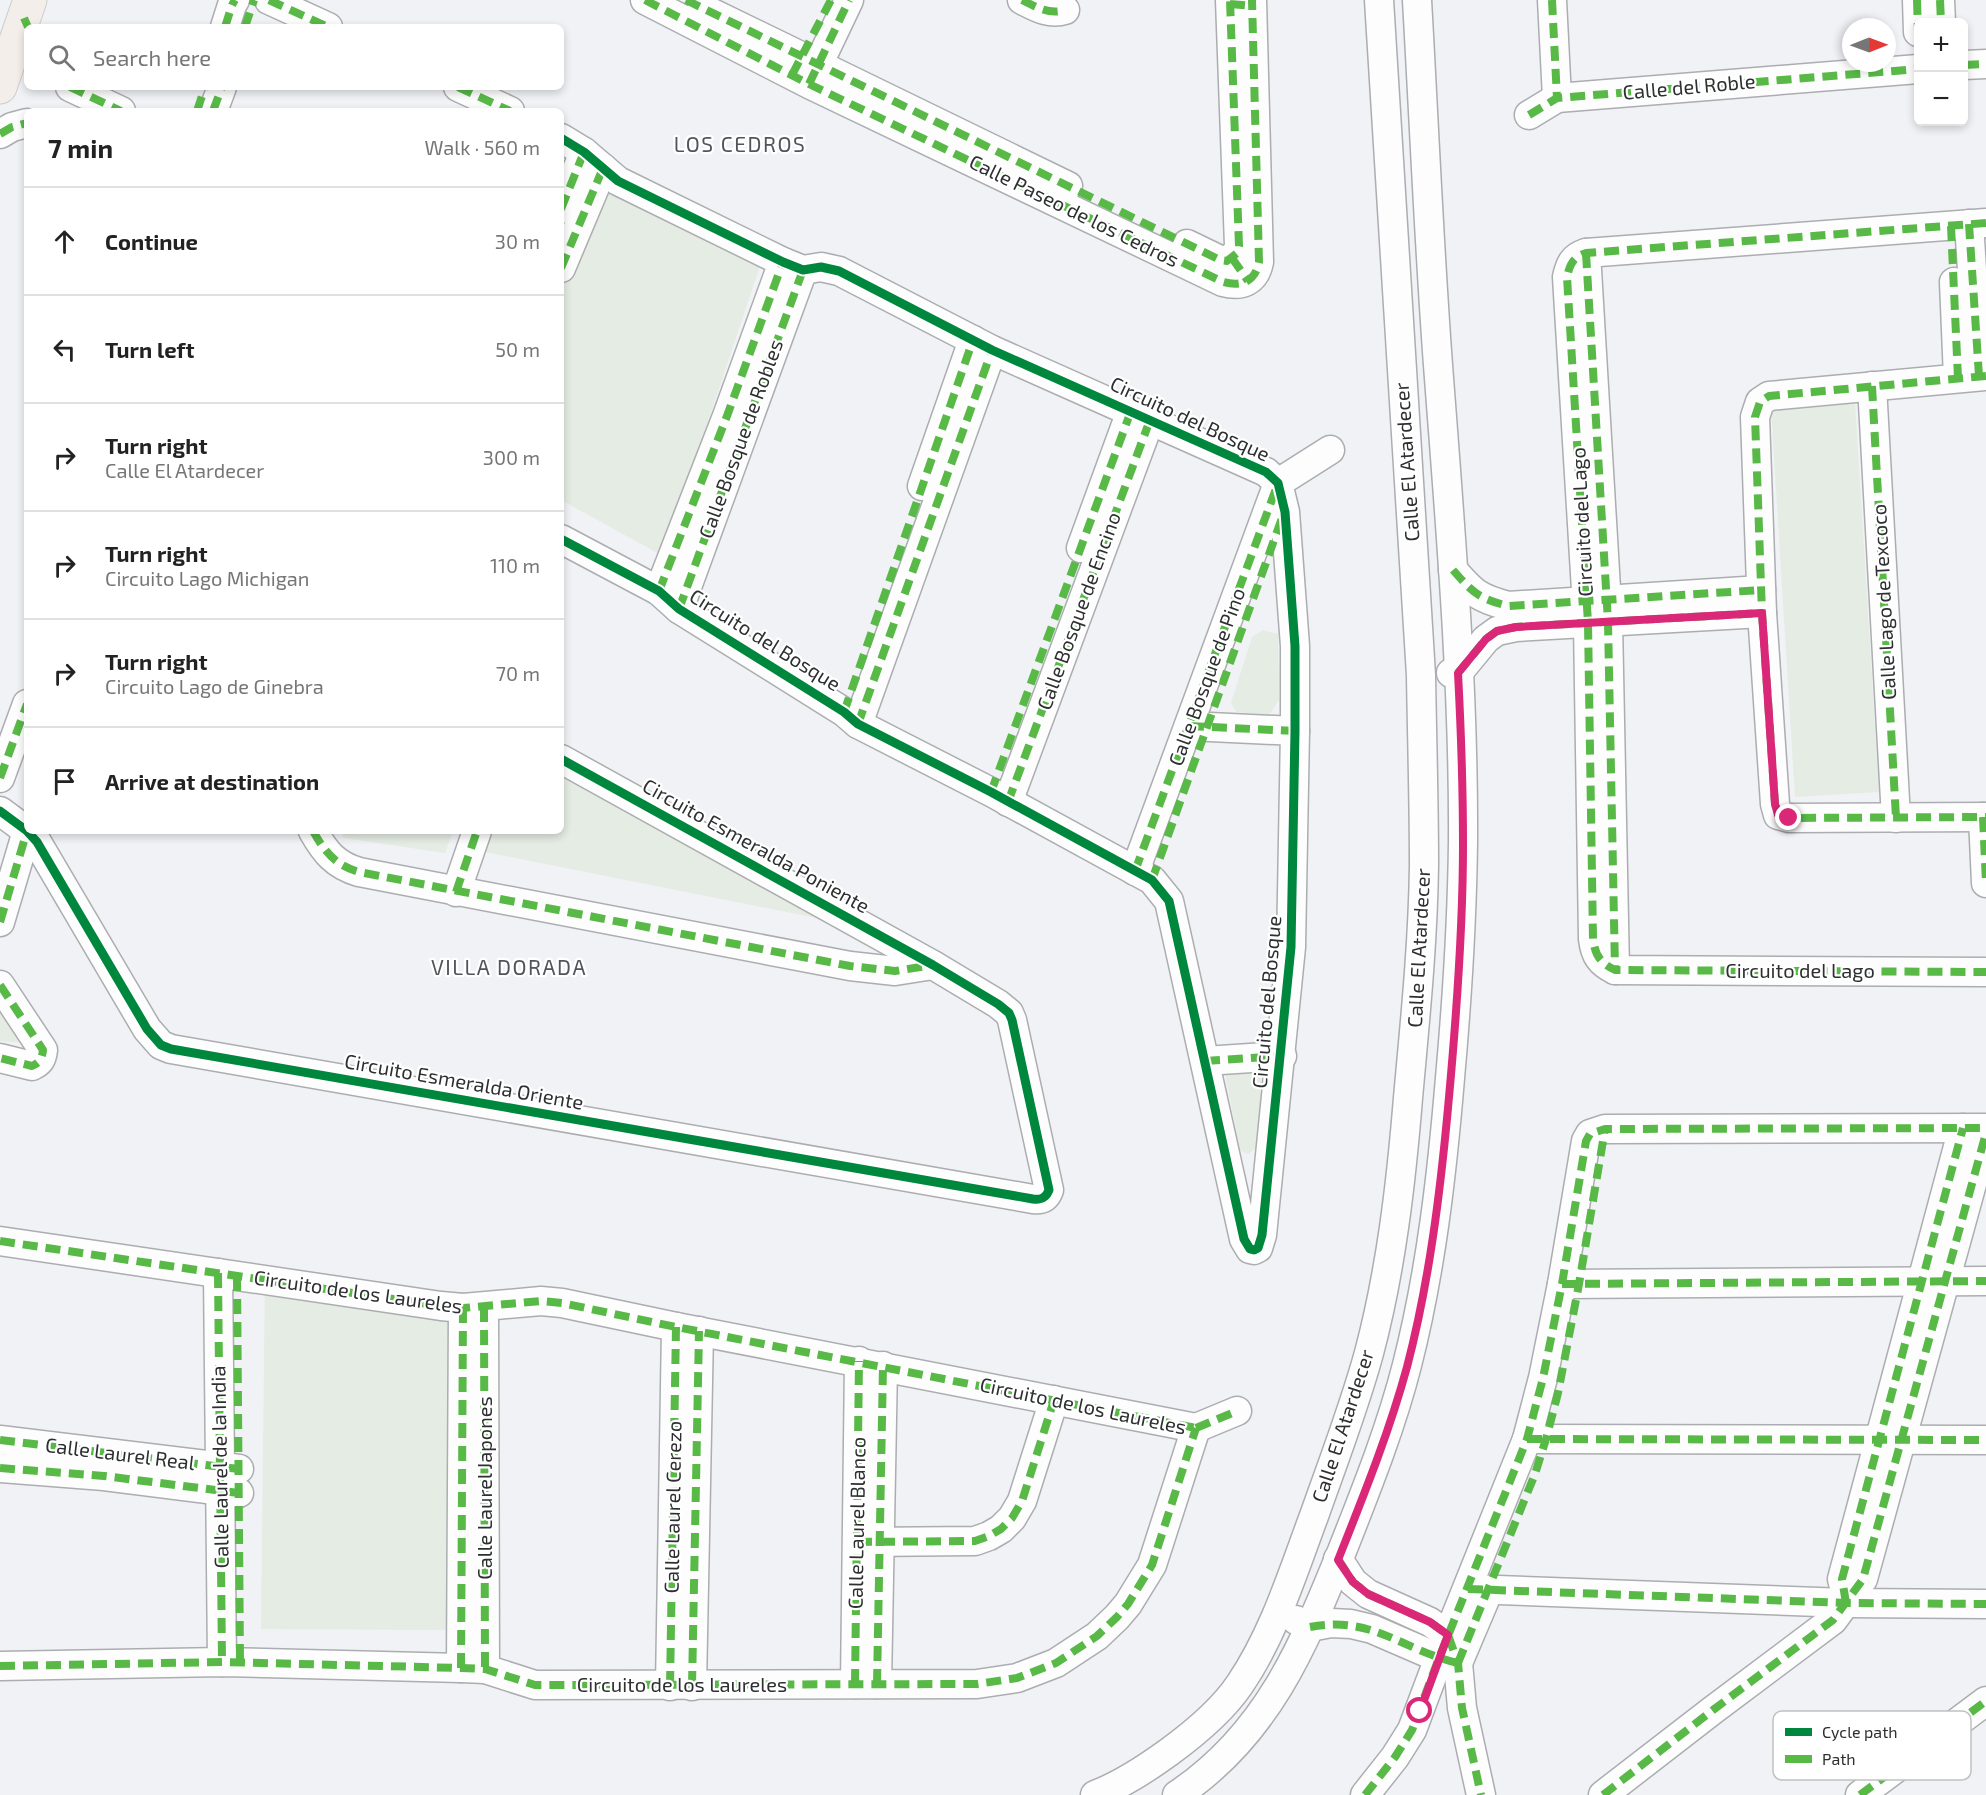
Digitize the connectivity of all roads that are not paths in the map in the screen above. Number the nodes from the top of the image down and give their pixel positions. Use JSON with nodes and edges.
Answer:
{"nodes":[{"id":1,"x":235,"y":0,"type":"edge"},
{"id":2,"x":254,"y":0,"type":"edge"},
{"id":3,"x":269,"y":0,"type":"edge"},
{"id":4,"x":645,"y":0,"type":"edge"},
{"id":5,"x":686,"y":0,"type":"edge"},
{"id":6,"x":831,"y":0,"type":"edge"},
{"id":7,"x":849,"y":0,"type":"edge"},
{"id":8,"x":1022,"y":0,"type":"edge"},
{"id":9,"x":1379,"y":0,"type":"edge"},
{"id":10,"x":1417,"y":0,"type":"edge"},
{"id":11,"x":1552,"y":0,"type":"edge"},
{"id":12,"x":1917,"y":0,"type":"edge"},
{"id":13,"x":1940,"y":0,"type":"edge"},
{"id":14,"x":1064,"y":3,"type":"edge"},
{"id":15,"x":1241,"y":3,"type":"edge"},
{"id":16,"x":1918,"y":18,"type":"edge"},
{"id":17,"x":1941,"y":18,"type":"edge"},
{"id":18,"x":226,"y":24,"type":"edge"},
{"id":19,"x":246,"y":24,"type":"edge"},
{"id":20,"x":321,"y":24,"type":"edge"},
{"id":21,"x":24,"y":25,"type":"edge"},
{"id":22,"x":1986,"y":64,"type":"edge"},
{"id":23,"x":1968,"y":65,"type":"edge"},
{"id":24,"x":1914,"y":69,"type":"edge"},
{"id":25,"x":805,"y":70,"type":"junction"},
{"id":26,"x":0,"y":87,"type":"edge"},
{"id":27,"x":76,"y":90,"type":"edge"},
{"id":28,"x":204,"y":90,"type":"edge"},
{"id":29,"x":221,"y":90,"type":"edge"},
{"id":30,"x":464,"y":90,"type":"edge"},
{"id":31,"x":1557,"y":98,"type":"junction"},
{"id":32,"x":115,"y":108,"type":"edge"},
{"id":33,"x":198,"y":108,"type":"edge"},
{"id":34,"x":214,"y":108,"type":"edge"},
{"id":35,"x":504,"y":108,"type":"edge"},
{"id":36,"x":1529,"y":115,"type":"dead end"},
{"id":37,"x":24,"y":124,"type":"edge"},
{"id":38,"x":0,"y":134,"type":"edge"},
{"id":39,"x":583,"y":152,"type":"edge"},
{"id":40,"x":1020,"y":174,"type":"junction"},
{"id":41,"x":564,"y":201,"type":"edge"},
{"id":42,"x":1969,"y":224,"type":"edge"},
{"id":43,"x":564,"y":252,"type":"edge"},
{"id":44,"x":1232,"y":258,"type":"junction"},
{"id":45,"x":793,"y":266,"type":"junction"},
{"id":46,"x":1248,"y":281,"type":"junction"},
{"id":47,"x":1435,"y":327,"type":"junction"},
{"id":48,"x":1399,"y":330,"type":"junction"},
{"id":49,"x":982,"y":345,"type":"junction"},
{"id":50,"x":1974,"y":376,"type":"edge"},
{"id":51,"x":1872,"y":386,"type":"junction"},
{"id":52,"x":1141,"y":416,"type":"junction"},
{"id":53,"x":1330,"y":450,"type":"dead end"},
{"id":54,"x":1278,"y":483,"type":"junction"},
{"id":55,"x":1285,"y":512,"type":"junction"},
{"id":56,"x":564,"y":541,"type":"edge"},
{"id":57,"x":1453,"y":570,"type":"junction"},
{"id":58,"x":669,"y":600,"type":"junction"},
{"id":59,"x":1762,"y":601,"type":"junction"},
{"id":60,"x":1597,"y":612,"type":"junction"},
{"id":61,"x":1458,"y":673,"type":"junction"},
{"id":62,"x":1421,"y":675,"type":"junction"},
{"id":63,"x":24,"y":712,"type":"edge"},
{"id":64,"x":851,"y":718,"type":"junction"},
{"id":65,"x":1198,"y":726,"type":"junction"},
{"id":66,"x":1295,"y":731,"type":"junction"},
{"id":67,"x":564,"y":761,"type":"edge"},
{"id":68,"x":0,"y":778,"type":"edge"},
{"id":69,"x":999,"y":797,"type":"junction"},
{"id":70,"x":0,"y":811,"type":"edge"},
{"id":71,"x":1984,"y":817,"type":"edge"},
{"id":72,"x":1896,"y":818,"type":"junction"},
{"id":73,"x":24,"y":829,"type":"edge"},
{"id":74,"x":26,"y":834,"type":"edge"},
{"id":75,"x":29,"y":834,"type":"edge"},
{"id":76,"x":315,"y":834,"type":"edge"},
{"id":77,"x":476,"y":834,"type":"edge"},
{"id":78,"x":1144,"y":875,"type":"junction"},
{"id":79,"x":1986,"y":883,"type":"edge"},
{"id":80,"x":456,"y":892,"type":"junction"},
{"id":81,"x":0,"y":922,"type":"edge"},
{"id":82,"x":933,"y":965,"type":"junction"},
{"id":83,"x":1986,"y":972,"type":"edge"},
{"id":84,"x":0,"y":985,"type":"edge"},
{"id":85,"x":1009,"y":1013,"type":"joint"},
{"id":86,"x":1414,"y":1030,"type":"junction"},
{"id":87,"x":1454,"y":1035,"type":"junction"},
{"id":88,"x":1282,"y":1056,"type":"junction"},
{"id":89,"x":0,"y":1058,"type":"edge"},
{"id":90,"x":1205,"y":1061,"type":"junction"},
{"id":91,"x":1978,"y":1130,"type":"edge"},
{"id":92,"x":0,"y":1241,"type":"edge"},
{"id":93,"x":227,"y":1274,"type":"junction"},
{"id":94,"x":1933,"y":1281,"type":"junction"},
{"id":95,"x":1986,"y":1281,"type":"edge"},
{"id":96,"x":1570,"y":1284,"type":"junction"},
{"id":97,"x":473,"y":1308,"type":"junction"},
{"id":98,"x":687,"y":1329,"type":"junction"},
{"id":99,"x":871,"y":1364,"type":"junction"},
{"id":100,"x":1054,"y":1400,"type":"junction"},
{"id":101,"x":1238,"y":1411,"type":"dead end"},
{"id":102,"x":1196,"y":1428,"type":"junction"},
{"id":103,"x":1536,"y":1439,"type":"junction"},
{"id":104,"x":0,"y":1440,"type":"edge"},
{"id":105,"x":1890,"y":1440,"type":"junction"},
{"id":106,"x":1986,"y":1440,"type":"edge"},
{"id":107,"x":0,"y":1468,"type":"edge"},
{"id":108,"x":230,"y":1480,"type":"junction"},
{"id":109,"x":868,"y":1542,"type":"junction"},
{"id":110,"x":1338,"y":1560,"type":"junction"},
{"id":111,"x":1478,"y":1589,"type":"junction"},
{"id":112,"x":1846,"y":1603,"type":"junction"},
{"id":113,"x":1986,"y":1604,"type":"edge"},
{"id":114,"x":1277,"y":1611,"type":"junction"},
{"id":115,"x":1310,"y":1627,"type":"junction"},
{"id":116,"x":1448,"y":1652,"type":"junction"},
{"id":117,"x":231,"y":1662,"type":"junction"},
{"id":118,"x":0,"y":1666,"type":"edge"},
{"id":119,"x":473,"y":1668,"type":"junction"},
{"id":120,"x":866,"y":1684,"type":"junction"},
{"id":121,"x":681,"y":1686,"type":"junction"},
{"id":122,"x":1986,"y":1701,"type":"edge"},
{"id":123,"x":1971,"y":1712,"type":"edge"},
{"id":124,"x":1880,"y":1780,"type":"edge"},
{"id":125,"x":1095,"y":1795,"type":"edge"},
{"id":126,"x":1177,"y":1795,"type":"edge"},
{"id":127,"x":1365,"y":1795,"type":"edge"},
{"id":128,"x":1481,"y":1795,"type":"edge"},
{"id":129,"x":1604,"y":1795,"type":"edge"},
{"id":130,"x":1860,"y":1795,"type":"edge"}],
"edges":[{"from":1,"to":18,"type":"street"},
{"from":2,"to":19,"type":"street"},
{"from":3,"to":20,"type":"street"},
{"from":4,"to":25,"type":"street","name":"Calle Paseo de los Cedros"},
{"from":5,"to":25,"type":"street","name":"Calle Paseo de los Cedros"},
{"from":6,"to":25,"type":"street"},
{"from":7,"to":25,"type":"street"},
{"from":8,"to":14,"type":"street"},
{"from":9,"to":48,"type":"street","name":"Calle El Atardecer"},
{"from":10,"to":47,"type":"street","name":"Calle El Atardecer"},
{"from":11,"to":31,"type":"street"},
{"from":12,"to":16,"type":"street"},
{"from":13,"to":17,"type":"street"},
{"from":15,"to":44,"type":"street"},
{"from":15,"to":46,"type":"street"},
{"from":21,"to":26,"type":"main road"},
{"from":22,"to":23,"type":"street"},
{"from":24,"to":31,"type":"street","name":"Calle del Roble"},
{"from":25,"to":40,"type":"street","name":"Calle Paseo de los Cedros"},
{"from":27,"to":32,"type":"street"},
{"from":28,"to":33,"type":"street"},
{"from":29,"to":34,"type":"street"},
{"from":30,"to":35,"type":"street"},
{"from":31,"to":36,"type":"street"},
{"from":37,"to":38,"type":"street"},
{"from":39,"to":41,"type":"street"},
{"from":39,"to":43,"type":"street"},
{"from":39,"to":45,"type":"street","name":"Circuito del Bosque"},
{"from":40,"to":44,"type":"street","name":"Calle Paseo de los Cedros"},
{"from":40,"to":46,"type":"street","name":"Calle Paseo de los Cedros"},
{"from":42,"to":50,"type":"street"},
{"from":42,"to":60,"type":"street","name":"Circuito del Lago"},
{"from":44,"to":46,"type":"street"},
{"from":45,"to":49,"type":"street","name":"Circuito del Bosque"},
{"from":45,"to":58,"type":"street","name":"Calle Bosque de Robles"},
{"from":47,"to":48,"type":"street"},
{"from":47,"to":57,"type":"street","name":"Calle El Atardecer"},
{"from":48,"to":62,"type":"street","name":"Calle El Atardecer"},
{"from":49,"to":52,"type":"street","name":"Circuito del Bosque"},
{"from":49,"to":64,"type":"street"},
{"from":50,"to":51,"type":"street"},
{"from":51,"to":59,"type":"street"},
{"from":51,"to":72,"type":"street","name":"Calle Lago de Texcoco"},
{"from":52,"to":54,"type":"street","name":"Circuito del Bosque"},
{"from":52,"to":69,"type":"street","name":"Calle Bosque de Encino"},
{"from":53,"to":54,"type":"street"},
{"from":54,"to":55,"type":"street","name":"Circuito del Bosque"},
{"from":54,"to":65,"type":"street","name":"Calle Bosque de Pino"},
{"from":55,"to":65,"type":"street","name":"Calle Bosque de Pino"},
{"from":55,"to":66,"type":"street","name":"Circuito del Bosque"},
{"from":56,"to":58,"type":"street","name":"Circuito del Bosque"},
{"from":57,"to":60,"type":"street"},
{"from":57,"to":61,"type":"street","name":"Calle El Atardecer"},
{"from":58,"to":64,"type":"street","name":"Circuito del Bosque"},
{"from":59,"to":60,"type":"street"},
{"from":59,"to":72,"type":"street"},
{"from":60,"to":61,"type":"street"},
{"from":60,"to":83,"type":"street","name":"Circuito del Lago"},
{"from":61,"to":62,"type":"street"},
{"from":61,"to":87,"type":"street","name":"Calle El Atardecer"},
{"from":62,"to":86,"type":"street","name":"Calle El Atardecer"},
{"from":63,"to":68,"type":"street"},
{"from":64,"to":69,"type":"street","name":"Circuito del Bosque"},
{"from":65,"to":66,"type":"street"},
{"from":65,"to":78,"type":"street","name":"Calle Bosque de Pino"},
{"from":66,"to":88,"type":"street","name":"Circuito del Bosque"},
{"from":67,"to":82,"type":"street","name":"Circuito Esmeralda Poniente"},
{"from":69,"to":78,"type":"street","name":"Circuito del Bosque"},
{"from":70,"to":73,"type":"street","name":"Circuito Esmeralda Oriente"},
{"from":71,"to":72,"type":"street"},
{"from":71,"to":79,"type":"street"},
{"from":74,"to":81,"type":"street"},
{"from":75,"to":85,"type":"street","name":"Circuito Esmeralda Oriente"},
{"from":76,"to":80,"type":"street"},
{"from":77,"to":80,"type":"street"},
{"from":78,"to":90,"type":"street","name":"Circuito del Bosque"},
{"from":80,"to":82,"type":"street"},
{"from":82,"to":85,"type":"street","name":"Circuito Esmeralda Poniente"},
{"from":84,"to":89,"type":"street"},
{"from":86,"to":87,"type":"street"},
{"from":86,"to":114,"type":"street","name":"Calle El Atardecer"},
{"from":87,"to":110,"type":"street","name":"Calle El Atardecer"},
{"from":88,"to":90,"type":"street"},
{"from":88,"to":90,"type":"street","name":"Circuito del Bosque"},
{"from":91,"to":94,"type":"street"},
{"from":91,"to":96,"type":"street"},
{"from":92,"to":93,"type":"street","name":"Circuito de los Laureles"},
{"from":93,"to":97,"type":"street","name":"Circuito de los Laureles"},
{"from":93,"to":108,"type":"street","name":"Calle Laurel de la India"},
{"from":94,"to":95,"type":"street"},
{"from":94,"to":96,"type":"street"},
{"from":94,"to":105,"type":"street"},
{"from":96,"to":103,"type":"street"},
{"from":97,"to":98,"type":"street","name":"Circuito de los Laureles"},
{"from":97,"to":119,"type":"street","name":"Calle Laurel Japones"},
{"from":98,"to":99,"type":"street","name":"Circuito de los Laureles"},
{"from":98,"to":121,"type":"street","name":"Calle Laurel Cerezo"},
{"from":99,"to":100,"type":"street","name":"Circuito de los Laureles"},
{"from":99,"to":109,"type":"street","name":"Calle Laurel Blanco"},
{"from":100,"to":102,"type":"street","name":"Circuito de los Laureles"},
{"from":100,"to":109,"type":"street"},
{"from":101,"to":102,"type":"street"},
{"from":102,"to":120,"type":"street","name":"Circuito de los Laureles"},
{"from":103,"to":105,"type":"street"},
{"from":103,"to":111,"type":"street"},
{"from":104,"to":108,"type":"street","name":"Calle Laurel Real"},
{"from":105,"to":106,"type":"street"},
{"from":105,"to":112,"type":"street"},
{"from":107,"to":108,"type":"street","name":"Calle Laurel Real"},
{"from":108,"to":117,"type":"street","name":"Calle Laurel de la India"},
{"from":109,"to":120,"type":"street","name":"Calle Laurel Blanco"},
{"from":110,"to":115,"type":"street","name":"Calle El Atardecer"},
{"from":110,"to":116,"type":"street"},
{"from":111,"to":112,"type":"street"},
{"from":111,"to":116,"type":"street"},
{"from":112,"to":113,"type":"street"},
{"from":112,"to":129,"type":"street"},
{"from":114,"to":115,"type":"street"},
{"from":114,"to":125,"type":"street","name":"Calle El Atardecer"},
{"from":115,"to":116,"type":"street"},
{"from":115,"to":126,"type":"street","name":"Calle El Atardecer"},
{"from":116,"to":127,"type":"street"},
{"from":116,"to":128,"type":"street"},
{"from":117,"to":118,"type":"street","name":"Circuito de los Laureles"},
{"from":117,"to":119,"type":"street","name":"Circuito de los Laureles"},
{"from":119,"to":121,"type":"street","name":"Circuito de los Laureles"},
{"from":120,"to":121,"type":"street","name":"Circuito de los Laureles"},
{"from":122,"to":123,"type":"street"},
{"from":124,"to":130,"type":"street"}]}
